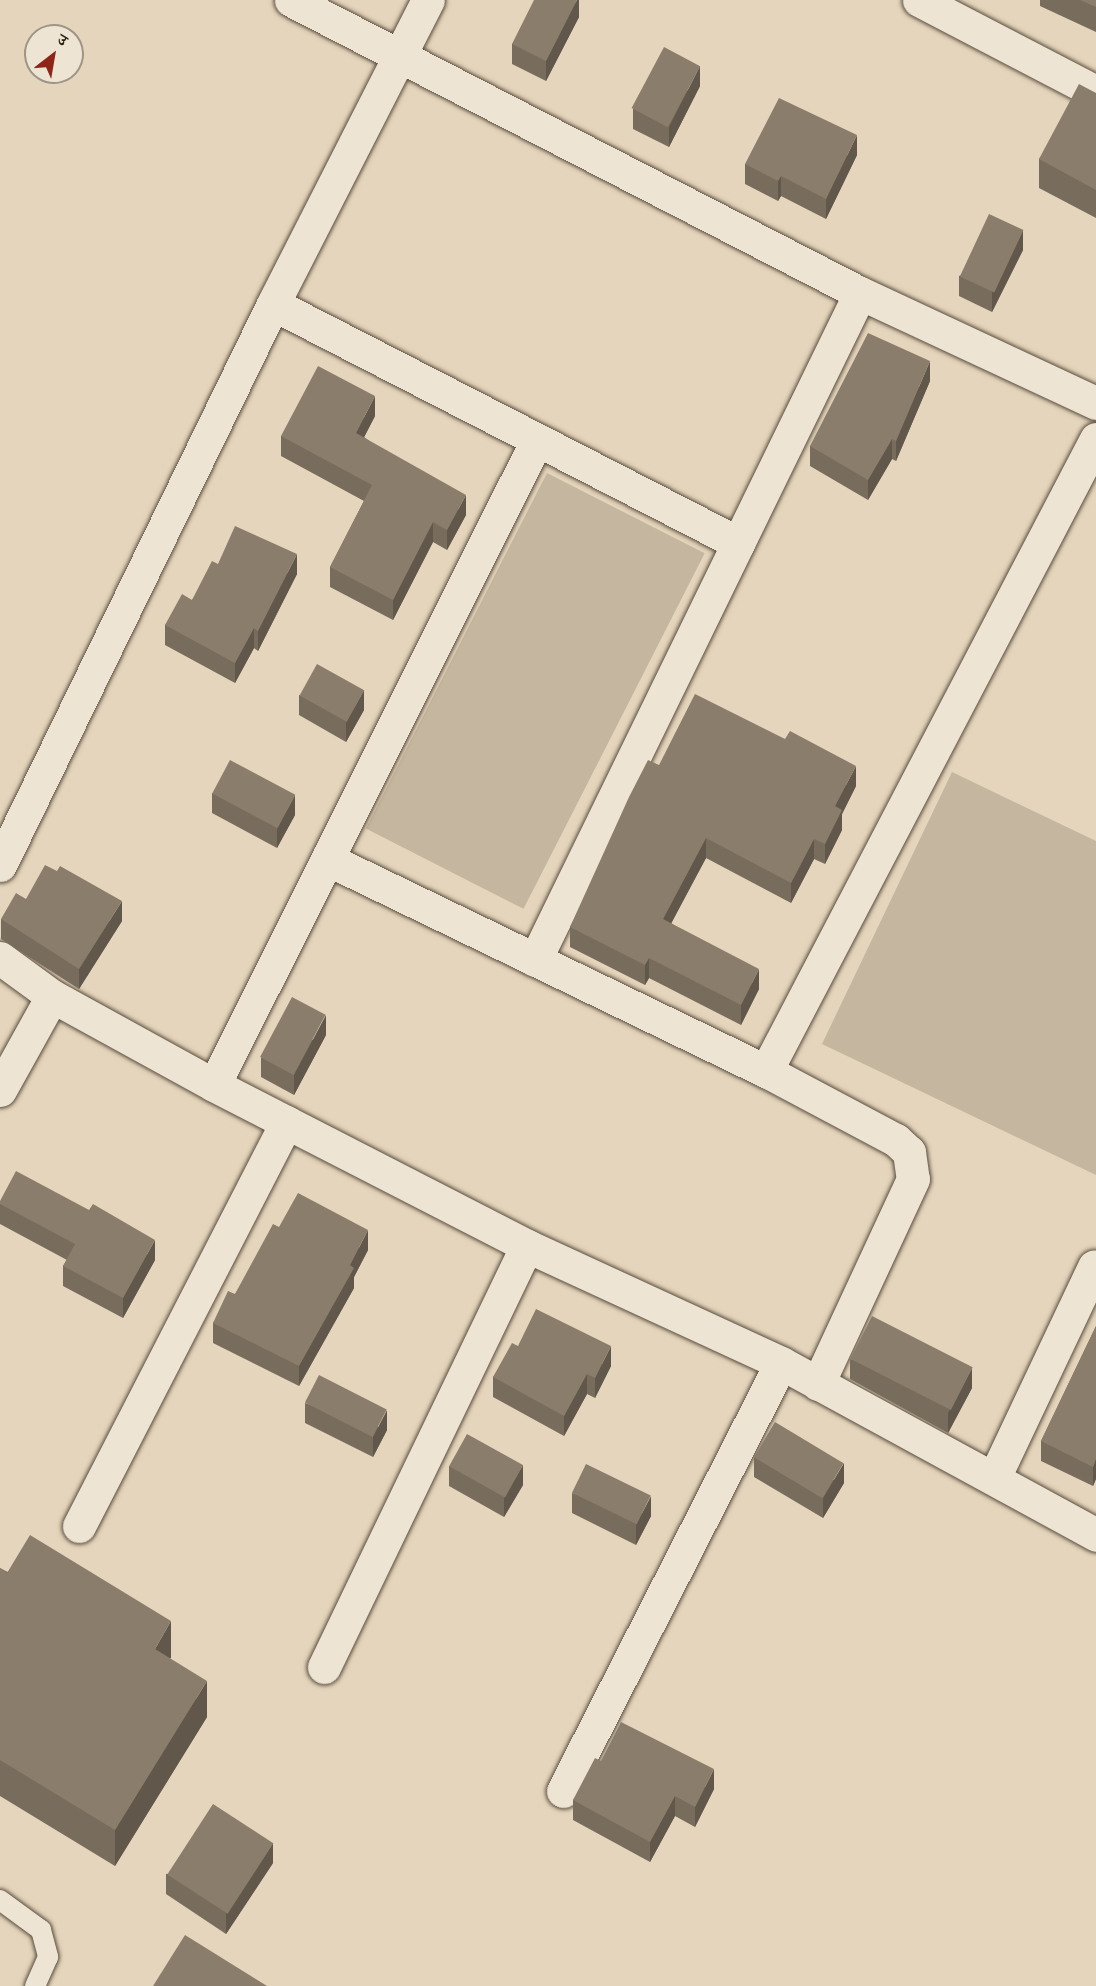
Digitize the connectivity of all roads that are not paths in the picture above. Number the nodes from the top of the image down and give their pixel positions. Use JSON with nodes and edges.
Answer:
{"nodes":[{"id":1,"x":291,"y":0,"type":"edge"},
{"id":2,"x":428,"y":0,"type":"edge"},
{"id":3,"x":919,"y":0,"type":"edge"},
{"id":4,"x":400,"y":56,"type":"junction"},
{"id":5,"x":1096,"y":92,"type":"edge"},
{"id":6,"x":860,"y":293,"type":"junction"},
{"id":7,"x":273,"y":304,"type":"junction"},
{"id":8,"x":1096,"y":402,"type":"edge"},
{"id":9,"x":1096,"y":439,"type":"edge"},
{"id":10,"x":537,"y":440,"type":"junction"},
{"id":11,"x":738,"y":543,"type":"junction"},
{"id":12,"x":327,"y":859,"type":"junction"},
{"id":13,"x":0,"y":865,"type":"edge"},
{"id":14,"x":0,"y":958,"type":"edge"},
{"id":15,"x":535,"y":960,"type":"junction"},
{"id":16,"x":52,"y":996,"type":"junction"},
{"id":17,"x":766,"y":1071,"type":"junction"},
{"id":18,"x":214,"y":1085,"type":"junction"},
{"id":19,"x":0,"y":1090,"type":"edge"},
{"id":20,"x":287,"y":1122,"type":"junction"},
{"id":21,"x":527,"y":1246,"type":"junction"},
{"id":22,"x":1094,"y":1266,"type":"dead end"},
{"id":23,"x":781,"y":1363,"type":"junction"},
{"id":24,"x":819,"y":1384,"type":"junction"},
{"id":25,"x":994,"y":1478,"type":"junction"},
{"id":26,"x":80,"y":1526,"type":"dead end"},
{"id":27,"x":1096,"y":1535,"type":"edge"},
{"id":28,"x":324,"y":1667,"type":"dead end"},
{"id":29,"x":563,"y":1791,"type":"dead end"},
{"id":30,"x":0,"y":1900,"type":"edge"},
{"id":31,"x":35,"y":1986,"type":"edge"}],
"edges":[{"from":1,"to":4,"type":"street"},
{"from":2,"to":4,"type":"street"},
{"from":3,"to":5,"type":"street"},
{"from":4,"to":6,"type":"street"},
{"from":4,"to":7,"type":"street"},
{"from":6,"to":8,"type":"street"},
{"from":6,"to":11,"type":"street"},
{"from":7,"to":10,"type":"street"},
{"from":7,"to":13,"type":"street"},
{"from":9,"to":17,"type":"street"},
{"from":10,"to":11,"type":"street"},
{"from":10,"to":12,"type":"street"},
{"from":11,"to":15,"type":"street"},
{"from":12,"to":15,"type":"street"},
{"from":12,"to":18,"type":"street"},
{"from":14,"to":16,"type":"street"},
{"from":15,"to":17,"type":"street"},
{"from":16,"to":18,"type":"street"},
{"from":16,"to":19,"type":"street"},
{"from":17,"to":24,"type":"street"},
{"from":18,"to":20,"type":"street"},
{"from":20,"to":21,"type":"street"},
{"from":20,"to":26,"type":"street"},
{"from":21,"to":23,"type":"street"},
{"from":21,"to":28,"type":"street"},
{"from":22,"to":25,"type":"street"},
{"from":23,"to":24,"type":"street"},
{"from":23,"to":29,"type":"street"},
{"from":24,"to":25,"type":"street"},
{"from":25,"to":27,"type":"street"},
{"from":30,"to":31,"type":"lane"}]}
